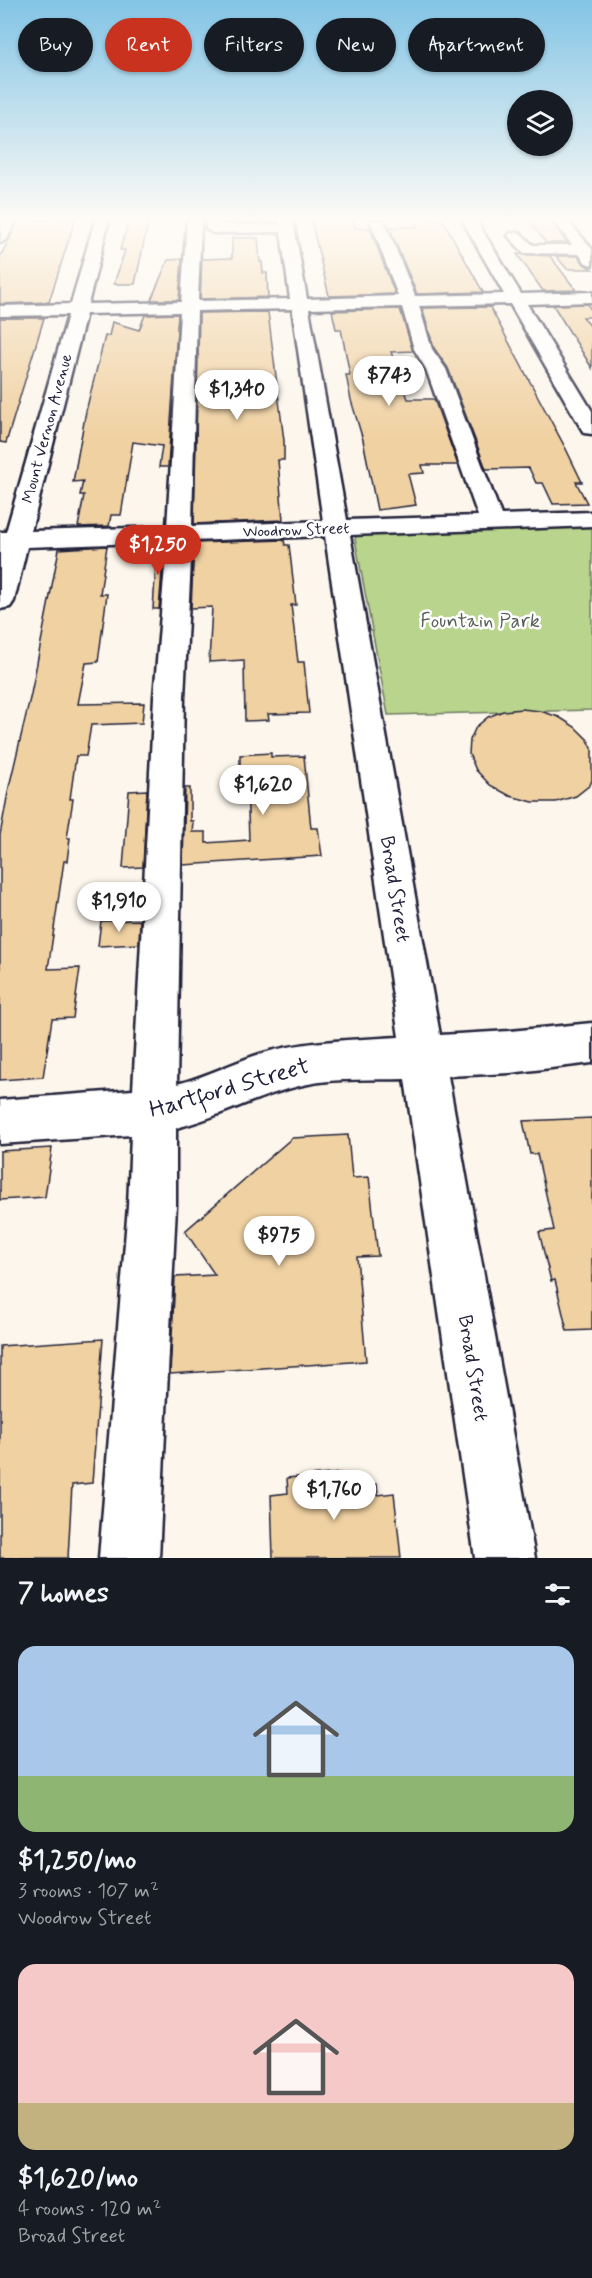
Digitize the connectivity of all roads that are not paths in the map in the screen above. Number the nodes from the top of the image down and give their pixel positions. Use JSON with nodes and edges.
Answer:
{"nodes":[{"id":1,"x":83,"y":293,"type":"edge"},
{"id":2,"x":190,"y":293,"type":"edge"},
{"id":3,"x":296,"y":293,"type":"edge"},
{"id":4,"x":405,"y":293,"type":"edge"},
{"id":5,"x":512,"y":293,"type":"edge"},
{"id":6,"x":592,"y":297,"type":"edge"},
{"id":7,"x":516,"y":299,"type":"junction"},
{"id":8,"x":408,"y":301,"type":"junction"},
{"id":9,"x":298,"y":304,"type":"junction"},
{"id":10,"x":189,"y":307,"type":"junction"},
{"id":11,"x":79,"y":309,"type":"junction"},
{"id":12,"x":0,"y":311,"type":"edge"},
{"id":13,"x":592,"y":429,"type":"edge"},
{"id":14,"x":592,"y":519,"type":"edge"},
{"id":15,"x":492,"y":522,"type":"junction"},
{"id":16,"x":338,"y":528,"type":"junction"},
{"id":17,"x":179,"y":533,"type":"junction"},
{"id":18,"x":8,"y":539,"type":"edge"},
{"id":19,"x":0,"y":601,"type":"edge"},
{"id":20,"x":592,"y":1043,"type":"edge"},
{"id":21,"x":422,"y":1056,"type":"junction"},
{"id":22,"x":154,"y":1111,"type":"junction"},
{"id":23,"x":0,"y":1122,"type":"edge"},
{"id":24,"x":129,"y":1558,"type":"edge"},
{"id":25,"x":505,"y":1558,"type":"edge"}],
"edges":[{"from":1,"to":11,"type":"street","name":"Mount Vernon Avenue"},
{"from":2,"to":10,"type":"street"},
{"from":3,"to":9,"type":"street","name":"Broad Street"},
{"from":4,"to":8,"type":"street"},
{"from":5,"to":7,"type":"street"},
{"from":6,"to":7,"type":"street"},
{"from":7,"to":8,"type":"street"},
{"from":7,"to":13,"type":"street"},
{"from":8,"to":9,"type":"street"},
{"from":8,"to":15,"type":"street"},
{"from":9,"to":10,"type":"street"},
{"from":9,"to":16,"type":"street","name":"Broad Street"},
{"from":10,"to":11,"type":"street"},
{"from":10,"to":17,"type":"street"},
{"from":11,"to":12,"type":"street"},
{"from":11,"to":18,"type":"street","name":"Mount Vernon Avenue"},
{"from":14,"to":15,"type":"street","name":"Woodrow Street"},
{"from":15,"to":16,"type":"street","name":"Woodrow Street"},
{"from":16,"to":17,"type":"street","name":"Woodrow Street"},
{"from":16,"to":21,"type":"street","name":"Broad Street"},
{"from":17,"to":18,"type":"street","name":"Woodrow Street"},
{"from":17,"to":22,"type":"street"},
{"from":18,"to":19,"type":"street","name":"Mount Vernon Avenue"},
{"from":20,"to":21,"type":"street","name":"Hartford Street"},
{"from":21,"to":22,"type":"street","name":"Hartford Street"},
{"from":21,"to":25,"type":"street","name":"Broad Street"},
{"from":22,"to":23,"type":"street","name":"Hartford Street"},
{"from":22,"to":24,"type":"street"}]}
